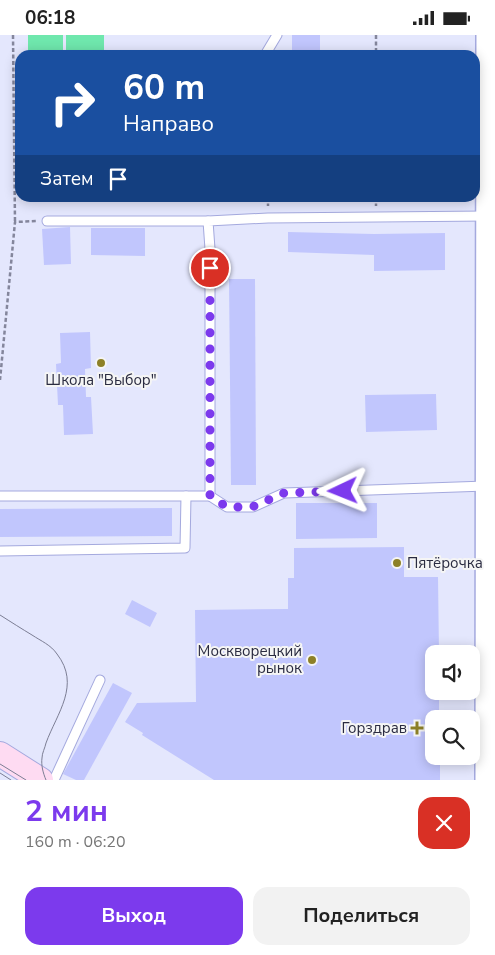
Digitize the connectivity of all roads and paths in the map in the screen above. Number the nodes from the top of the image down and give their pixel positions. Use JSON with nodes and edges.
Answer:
{"nodes":[{"id":1,"x":12,"y":35,"type":"edge"},
{"id":2,"x":277,"y":35,"type":"edge"},
{"id":3,"x":376,"y":35,"type":"edge"},
{"id":4,"x":487,"y":35,"type":"edge"},
{"id":5,"x":269,"y":50,"type":"edge"},
{"id":6,"x":376,"y":50,"type":"edge"},
{"id":7,"x":491,"y":215,"type":"edge"},
{"id":8,"x":47,"y":221,"type":"joint"},
{"id":9,"x":208,"y":221,"type":"junction"},
{"id":10,"x":15,"y":222,"type":"junction"},
{"id":11,"x":0,"y":380,"type":"edge"},
{"id":12,"x":0,"y":496,"type":"edge"},
{"id":13,"x":186,"y":496,"type":"junction"},
{"id":14,"x":210,"y":496,"type":"junction"},
{"id":15,"x":490,"y":496,"type":"edge"},
{"id":16,"x":0,"y":551,"type":"edge"},
{"id":17,"x":491,"y":580,"type":"edge"},
{"id":18,"x":100,"y":681,"type":"dead end"},
{"id":19,"x":491,"y":745,"type":"edge"},
{"id":20,"x":0,"y":754,"type":"edge"},
{"id":21,"x":41,"y":780,"type":"edge"},
{"id":22,"x":54,"y":780,"type":"edge"},
{"id":23,"x":486,"y":780,"type":"edge"}],
"edges":[{"from":1,"to":10,"type":"path"},
{"from":2,"to":5,"type":"lane"},
{"from":3,"to":6,"type":"path"},
{"from":4,"to":7,"type":"street"},
{"from":7,"to":9,"type":"lane"},
{"from":7,"to":15,"type":"street"},
{"from":8,"to":9,"type":"lane"},
{"from":8,"to":10,"type":"path"},
{"from":9,"to":14,"type":"lane"},
{"from":10,"to":11,"type":"path"},
{"from":12,"to":13,"type":"lane"},
{"from":13,"to":14,"type":"lane"},
{"from":13,"to":16,"type":"lane"},
{"from":14,"to":15,"type":"lane"},
{"from":15,"to":17,"type":"street"},
{"from":17,"to":19,"type":"street"},
{"from":18,"to":22,"type":"lane"},
{"from":19,"to":23,"type":"street"},
{"from":20,"to":21,"type":"main road"}]}
